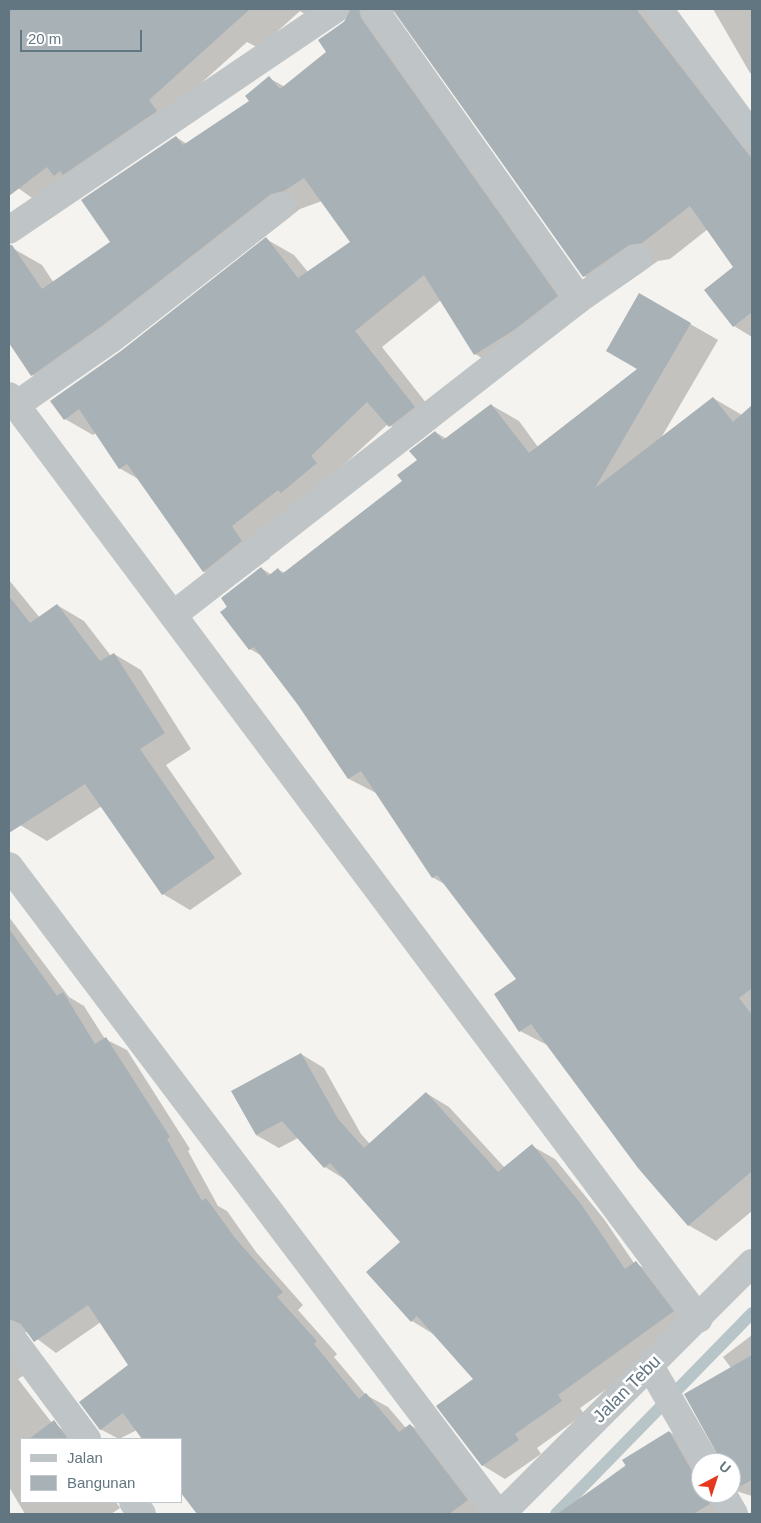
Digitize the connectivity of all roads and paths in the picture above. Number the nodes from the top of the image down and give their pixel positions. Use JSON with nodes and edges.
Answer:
{"nodes":[{"id":1,"x":335,"y":9,"type":"edge"},
{"id":2,"x":374,"y":9,"type":"edge"},
{"id":3,"x":659,"y":9,"type":"edge"},
{"id":4,"x":752,"y":136,"type":"edge"},
{"id":5,"x":281,"y":206,"type":"dead end"},
{"id":6,"x":9,"y":230,"type":"edge"},
{"id":7,"x":638,"y":258,"type":"dead end"},
{"id":8,"x":579,"y":299,"type":"junction"},
{"id":9,"x":12,"y":400,"type":"edge"},
{"id":10,"x":173,"y":616,"type":"junction"},
{"id":11,"x":9,"y":866,"type":"edge"},
{"id":12,"x":752,"y":1263,"type":"edge"},
{"id":13,"x":699,"y":1319,"type":"junction"},
{"id":14,"x":9,"y":1334,"type":"edge"},
{"id":15,"x":654,"y":1372,"type":"junction"},
{"id":16,"x":86,"y":1438,"type":"edge"},
{"id":17,"x":700,"y":1453,"type":"edge"},
{"id":18,"x":134,"y":1503,"type":"edge"},
{"id":19,"x":728,"y":1503,"type":"edge"},
{"id":20,"x":142,"y":1514,"type":"edge"},
{"id":21,"x":499,"y":1514,"type":"edge"},
{"id":22,"x":734,"y":1514,"type":"edge"}],
"edges":[{"from":1,"to":6,"type":"street"},
{"from":2,"to":8,"type":"street"},
{"from":3,"to":4,"type":"street"},
{"from":5,"to":9,"type":"street"},
{"from":7,"to":8,"type":"street"},
{"from":8,"to":10,"type":"street"},
{"from":9,"to":10,"type":"street"},
{"from":10,"to":13,"type":"street"},
{"from":11,"to":21,"type":"street"},
{"from":12,"to":13,"type":"street","name":"Jalan Tebu"},
{"from":13,"to":15,"type":"street","name":"Jalan Tebu"},
{"from":14,"to":16,"type":"street"},
{"from":15,"to":17,"type":"street"},
{"from":15,"to":21,"type":"street","name":"Jalan Tebu"},
{"from":18,"to":20,"type":"street"},
{"from":19,"to":22,"type":"street"}]}
